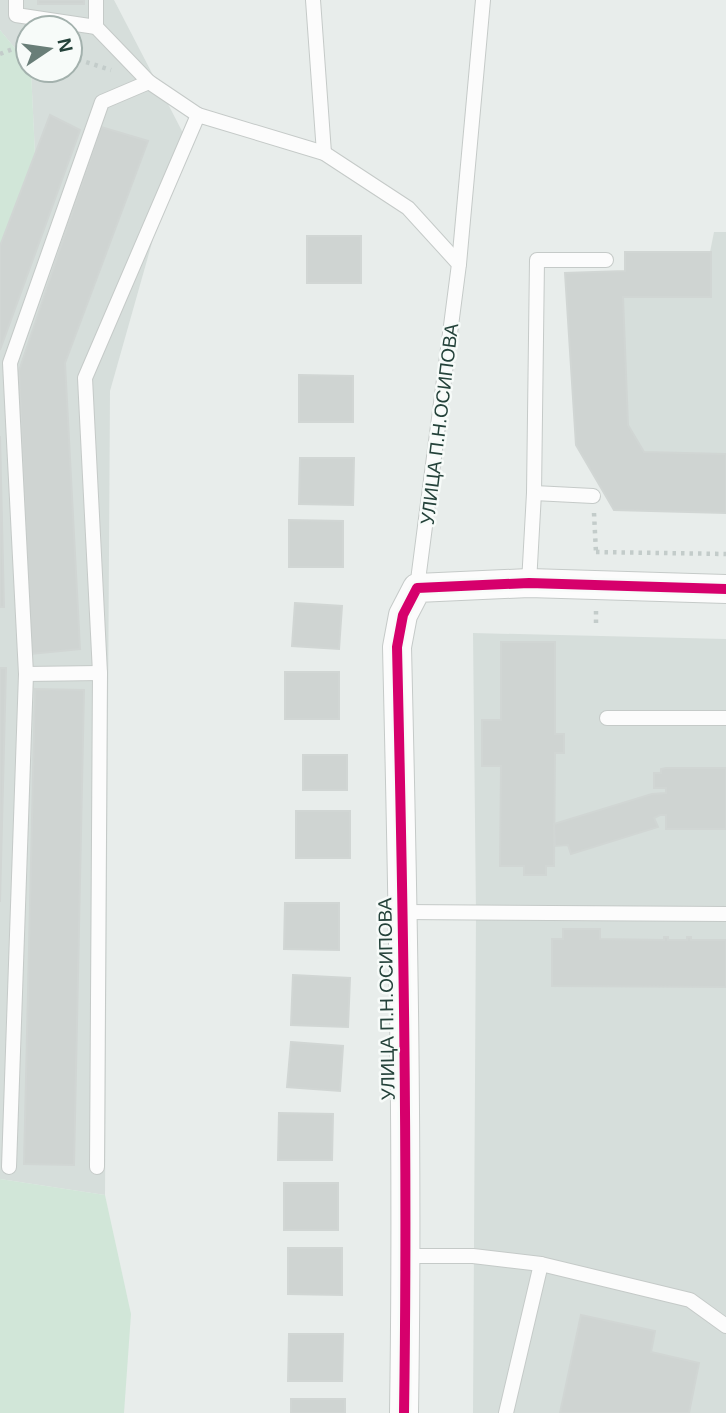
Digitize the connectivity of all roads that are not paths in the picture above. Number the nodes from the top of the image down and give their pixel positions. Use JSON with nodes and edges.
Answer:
{"nodes":[{"id":1,"x":16,"y":0,"type":"edge"},
{"id":2,"x":96,"y":0,"type":"edge"},
{"id":3,"x":313,"y":0,"type":"edge"},
{"id":4,"x":483,"y":0,"type":"edge"},
{"id":5,"x":96,"y":27,"type":"junction"},
{"id":6,"x":149,"y":82,"type":"junction"},
{"id":7,"x":198,"y":115,"type":"junction"},
{"id":8,"x":324,"y":153,"type":"junction"},
{"id":9,"x":606,"y":260,"type":"dead end"},
{"id":10,"x":459,"y":264,"type":"junction"},
{"id":11,"x":534,"y":493,"type":"junction"},
{"id":12,"x":593,"y":496,"type":"dead end"},
{"id":13,"x":529,"y":583,"type":"junction"},
{"id":14,"x":417,"y":588,"type":"junction"},
{"id":15,"x":726,"y":589,"type":"edge"},
{"id":16,"x":100,"y":673,"type":"junction"},
{"id":17,"x":26,"y":674,"type":"junction"},
{"id":18,"x":607,"y":718,"type":"dead end"},
{"id":19,"x":726,"y":718,"type":"edge"},
{"id":20,"x":403,"y":912,"type":"junction"},
{"id":21,"x":726,"y":914,"type":"edge"},
{"id":22,"x":9,"y":1167,"type":"dead end"},
{"id":23,"x":97,"y":1167,"type":"dead end"},
{"id":24,"x":407,"y":1256,"type":"junction"},
{"id":25,"x":541,"y":1264,"type":"junction"},
{"id":26,"x":726,"y":1326,"type":"edge"},
{"id":27,"x":404,"y":1413,"type":"edge"},
{"id":28,"x":506,"y":1413,"type":"edge"}],
"edges":[{"from":1,"to":5,"type":"lane"},
{"from":2,"to":5,"type":"lane"},
{"from":3,"to":8,"type":"lane"},
{"from":4,"to":10,"type":"lane","name":"УЛИЦА П.Н.ОСИПОВА"},
{"from":5,"to":6,"type":"lane"},
{"from":6,"to":7,"type":"lane"},
{"from":6,"to":17,"type":"lane"},
{"from":7,"to":8,"type":"lane"},
{"from":7,"to":16,"type":"lane"},
{"from":8,"to":10,"type":"lane"},
{"from":9,"to":11,"type":"lane"},
{"from":10,"to":14,"type":"lane","name":"УЛИЦА П.Н.ОСИПОВА"},
{"from":11,"to":12,"type":"lane"},
{"from":11,"to":13,"type":"lane"},
{"from":13,"to":14,"type":"street"},
{"from":13,"to":15,"type":"street"},
{"from":14,"to":20,"type":"street","name":"УЛИЦА П.Н.ОСИПОВА"},
{"from":16,"to":17,"type":"lane"},
{"from":16,"to":23,"type":"lane"},
{"from":17,"to":22,"type":"lane"},
{"from":18,"to":19,"type":"lane"},
{"from":20,"to":21,"type":"lane"},
{"from":20,"to":24,"type":"street","name":"УЛИЦА П.Н.ОСИПОВА"},
{"from":24,"to":25,"type":"lane"},
{"from":24,"to":27,"type":"street","name":"УЛИЦА П.Н.ОСИПОВА"},
{"from":25,"to":26,"type":"lane"},
{"from":25,"to":28,"type":"lane"}]}
